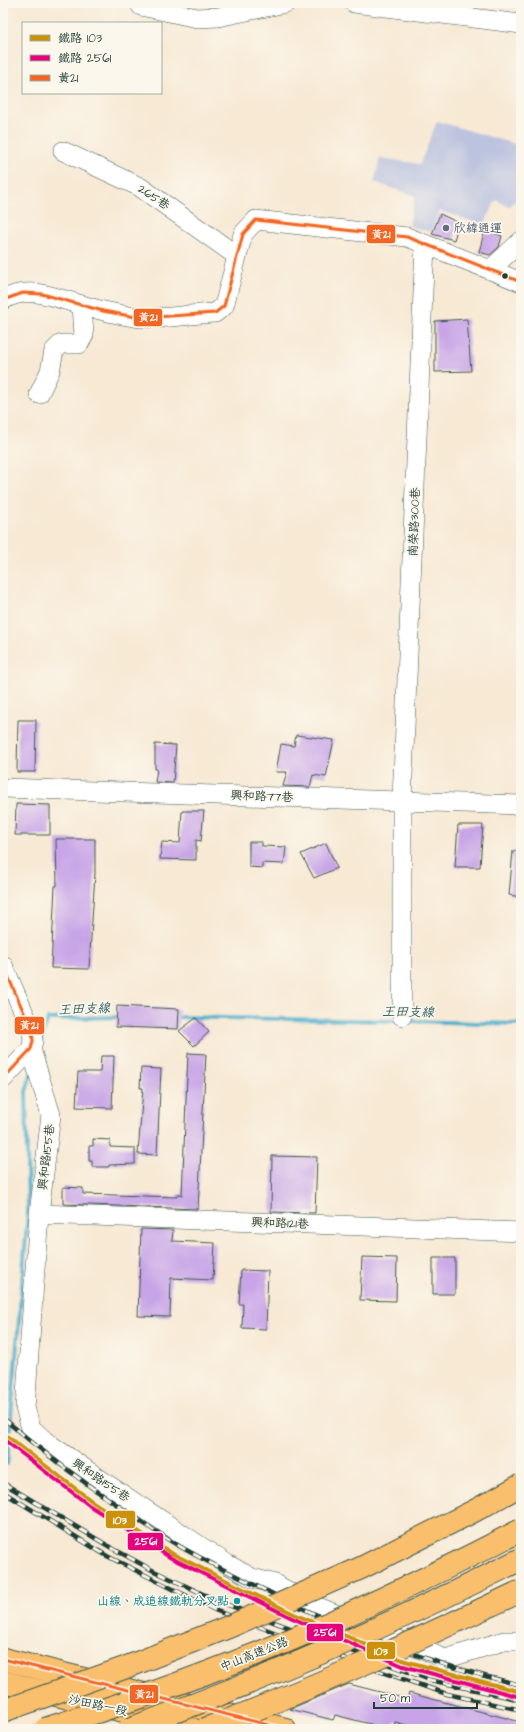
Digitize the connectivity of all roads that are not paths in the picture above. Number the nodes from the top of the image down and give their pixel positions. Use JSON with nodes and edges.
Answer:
{"nodes":[{"id":1,"x":286,"y":3,"type":"edge"},
{"id":2,"x":354,"y":3,"type":"edge"},
{"id":3,"x":141,"y":6,"type":"dead end"},
{"id":4,"x":521,"y":24,"type":"edge"},
{"id":5,"x":63,"y":151,"type":"dead end"},
{"id":6,"x":521,"y":241,"type":"edge"},
{"id":7,"x":425,"y":244,"type":"junction"},
{"id":8,"x":237,"y":256,"type":"junction"},
{"id":9,"x":490,"y":270,"type":"junction"},
{"id":10,"x":521,"y":282,"type":"edge"},
{"id":11,"x":3,"y":300,"type":"edge"},
{"id":12,"x":82,"y":305,"type":"junction"},
{"id":13,"x":39,"y":394,"type":"dead end"},
{"id":14,"x":3,"y":788,"type":"edge"},
{"id":15,"x":402,"y":800,"type":"junction"},
{"id":16,"x":521,"y":805,"type":"edge"},
{"id":17,"x":3,"y":965,"type":"edge"},
{"id":18,"x":402,"y":1016,"type":"dead end"},
{"id":19,"x":31,"y":1050,"type":"junction"},
{"id":20,"x":3,"y":1079,"type":"edge"},
{"id":21,"x":39,"y":1214,"type":"junction"},
{"id":22,"x":521,"y":1232,"type":"edge"},
{"id":23,"x":521,"y":1485,"type":"edge"},
{"id":24,"x":521,"y":1530,"type":"edge"},
{"id":25,"x":521,"y":1559,"type":"edge"},
{"id":26,"x":521,"y":1591,"type":"edge"},
{"id":27,"x":521,"y":1640,"type":"edge"},
{"id":28,"x":3,"y":1655,"type":"edge"},
{"id":29,"x":3,"y":1659,"type":"edge"},
{"id":30,"x":96,"y":1681,"type":"junction"},
{"id":31,"x":3,"y":1682,"type":"edge"},
{"id":32,"x":88,"y":1703,"type":"junction"},
{"id":33,"x":3,"y":1711,"type":"edge"},
{"id":34,"x":273,"y":1727,"type":"edge"},
{"id":35,"x":45,"y":1729,"type":"edge"},
{"id":36,"x":80,"y":1729,"type":"edge"},
{"id":37,"x":129,"y":1729,"type":"edge"},
{"id":38,"x":192,"y":1729,"type":"edge"},
{"id":39,"x":205,"y":1729,"type":"edge"}],
"edges":[{"from":1,"to":3,"type":"street"},
{"from":2,"to":4,"type":"street"},
{"from":5,"to":8,"type":"street","name":"265巷"},
{"from":6,"to":9,"type":"street"},
{"from":7,"to":8,"type":"street"},
{"from":7,"to":9,"type":"street"},
{"from":7,"to":15,"type":"street","name":"南榮路300巷"},
{"from":8,"to":12,"type":"street"},
{"from":9,"to":10,"type":"street"},
{"from":11,"to":12,"type":"street"},
{"from":12,"to":13,"type":"street"},
{"from":14,"to":15,"type":"street","name":"興和路77巷"},
{"from":15,"to":16,"type":"street","name":"興和路77巷"},
{"from":15,"to":18,"type":"street","name":"南榮路300巷"},
{"from":17,"to":19,"type":"street","name":"興和路155巷"},
{"from":19,"to":20,"type":"street"},
{"from":19,"to":21,"type":"street","name":"興和路155巷"},
{"from":21,"to":22,"type":"street","name":"興和路121巷"},
{"from":21,"to":27,"type":"street","name":"興和路155巷"},
{"from":23,"to":33,"type":"main road","bridge":true},
{"from":24,"to":35,"type":"main road","name":"中山高速公路","bridge":true},
{"from":25,"to":37,"type":"main road","name":"中山高速公路","bridge":true},
{"from":26,"to":39,"type":"main road","bridge":true},
{"from":28,"to":29,"type":"street"},
{"from":29,"to":30,"type":"main road","name":"沙田路一段"},
{"from":30,"to":32,"type":"main road"},
{"from":30,"to":34,"type":"main road","name":"沙田路一段"},
{"from":31,"to":32,"type":"main road","name":"沙田路一段"},
{"from":32,"to":36,"type":"main road"},
{"from":32,"to":38,"type":"main road","name":"沙田路一段"}]}
